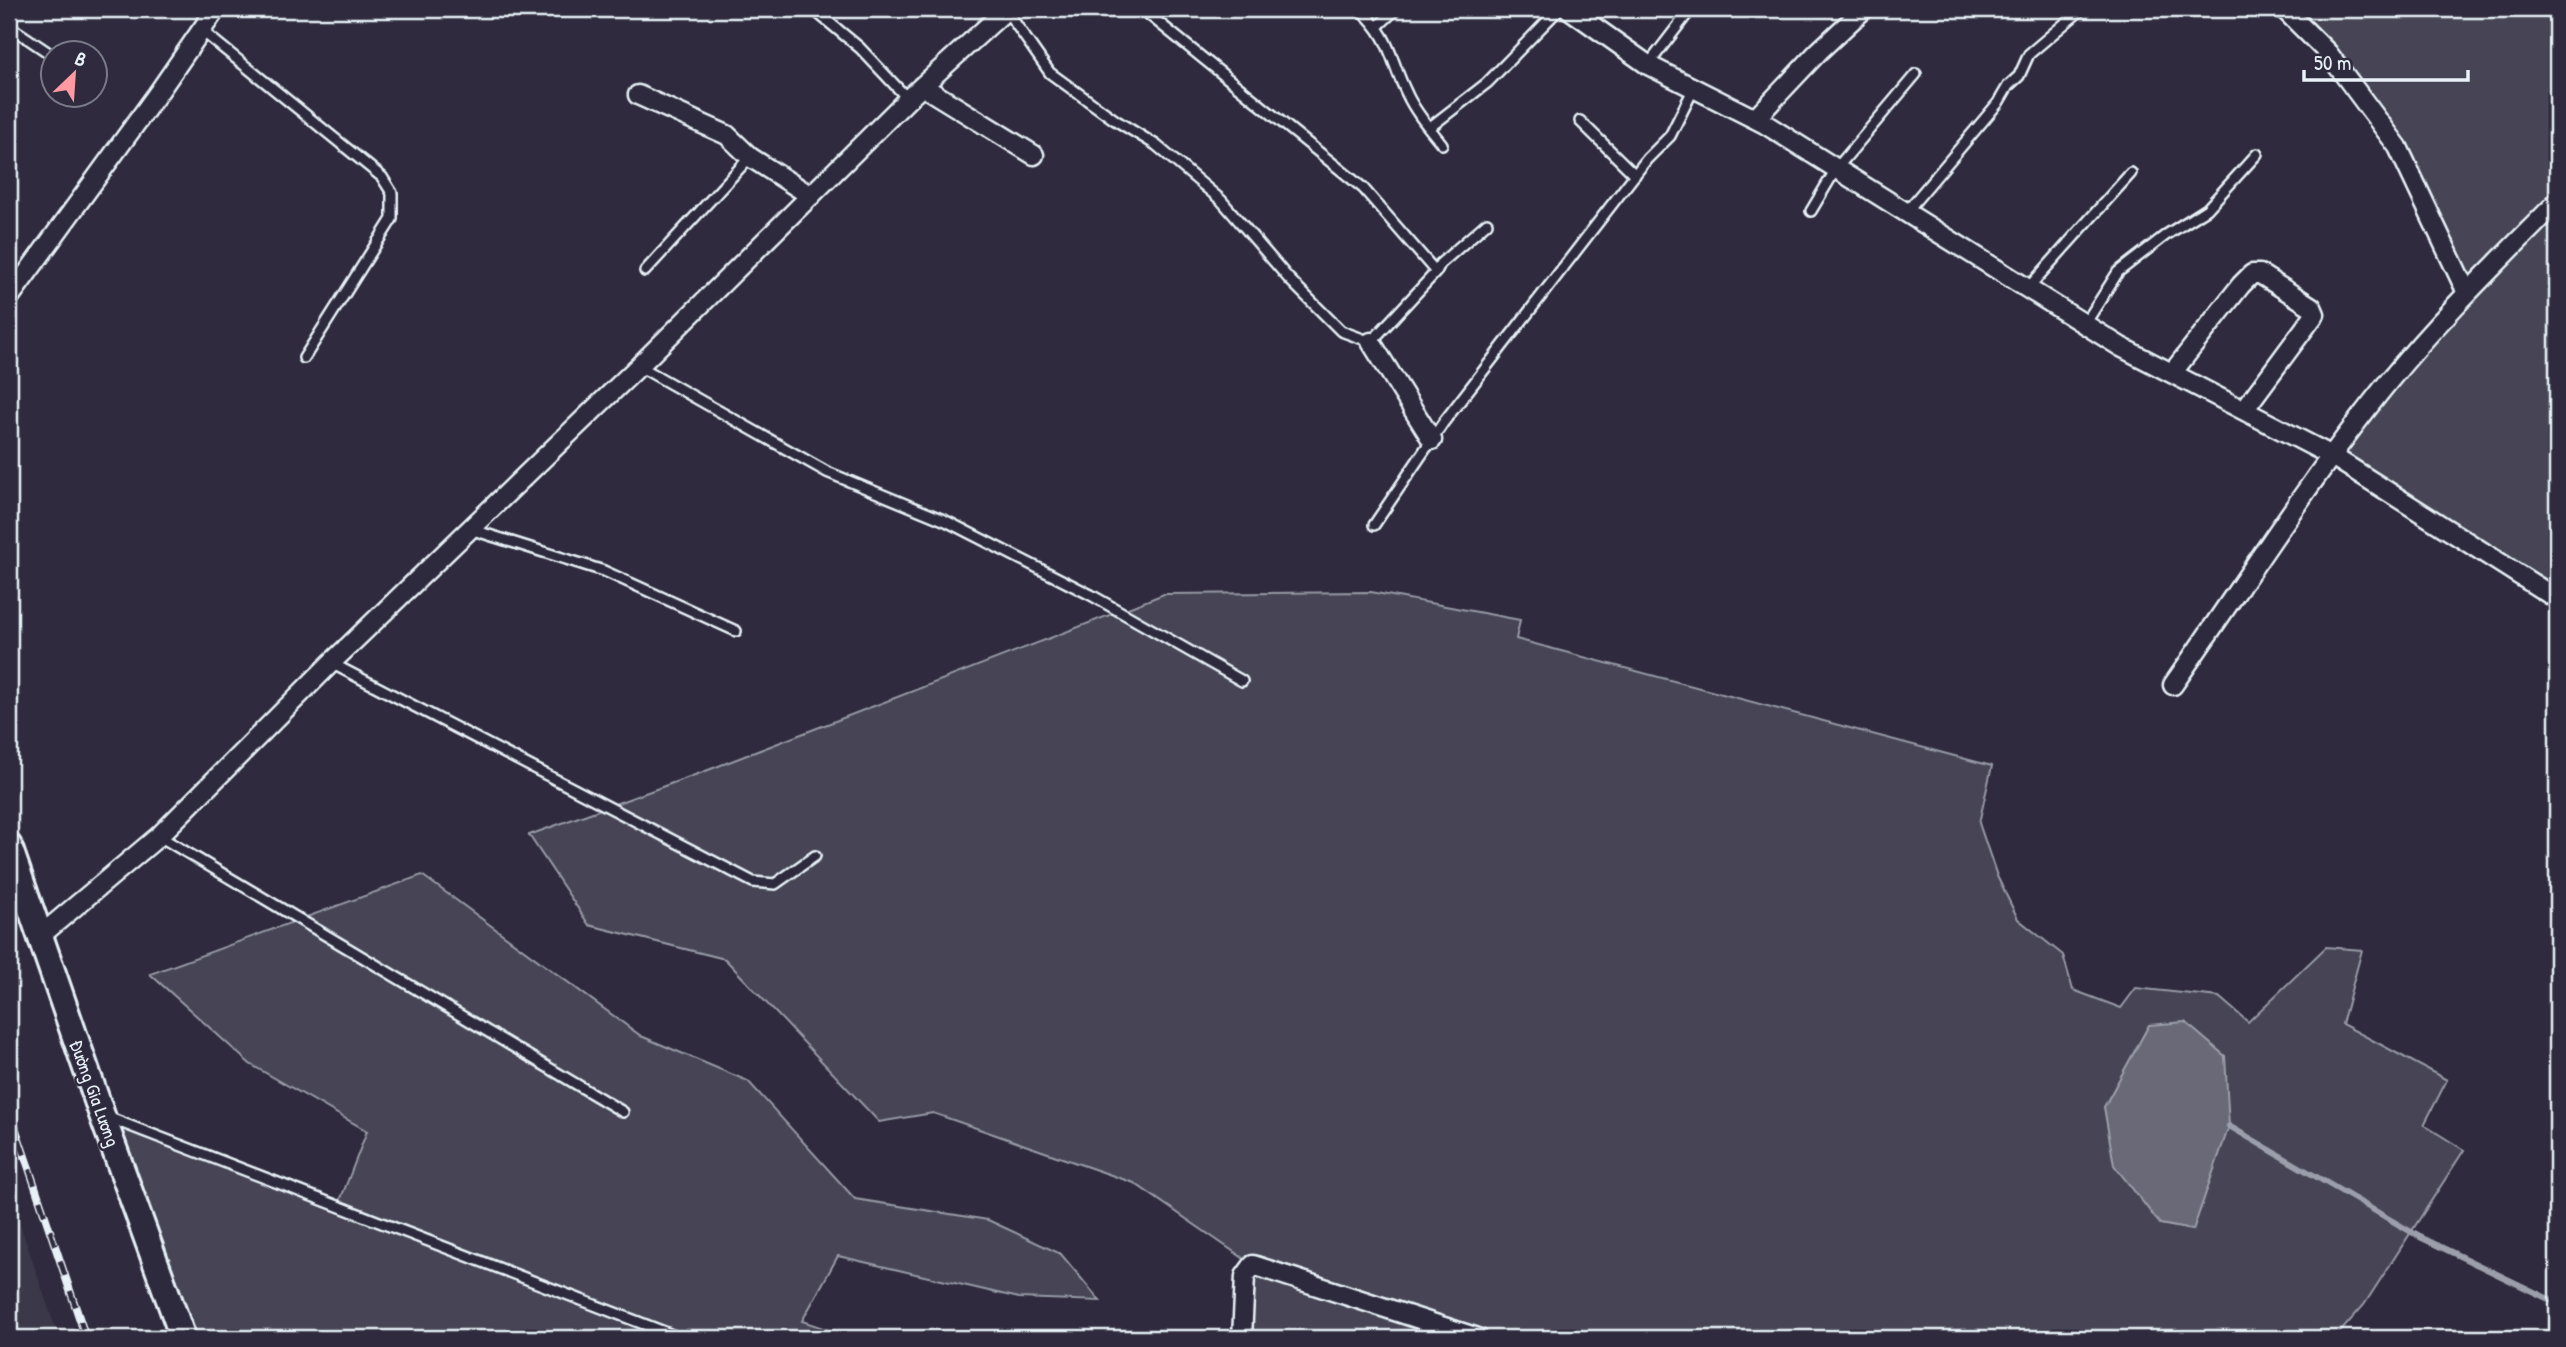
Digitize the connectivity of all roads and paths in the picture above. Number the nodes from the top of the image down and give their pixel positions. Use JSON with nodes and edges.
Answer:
{"nodes":[{"id":1,"x":216,"y":9,"type":"edge"},
{"id":2,"x":813,"y":9,"type":"edge"},
{"id":3,"x":1006,"y":9,"type":"edge"},
{"id":4,"x":1142,"y":9,"type":"edge"},
{"id":5,"x":1360,"y":9,"type":"edge"},
{"id":6,"x":1396,"y":9,"type":"edge"},
{"id":7,"x":1559,"y":9,"type":"edge"},
{"id":8,"x":1569,"y":9,"type":"edge"},
{"id":9,"x":1691,"y":9,"type":"edge"},
{"id":10,"x":1864,"y":9,"type":"edge"},
{"id":11,"x":2082,"y":9,"type":"edge"},
{"id":12,"x":2284,"y":9,"type":"edge"},
{"id":13,"x":1590,"y":15,"type":"edge"},
{"id":14,"x":9,"y":26,"type":"edge"},
{"id":15,"x":1378,"y":26,"type":"junction"},
{"id":16,"x":201,"y":30,"type":"junction"},
{"id":17,"x":38,"y":46,"type":"edge"},
{"id":18,"x":1648,"y":65,"type":"junction"},
{"id":19,"x":1916,"y":74,"type":"dead end"},
{"id":20,"x":922,"y":86,"type":"junction"},
{"id":21,"x":1694,"y":88,"type":"junction"},
{"id":22,"x":638,"y":94,"type":"dead end"},
{"id":23,"x":908,"y":99,"type":"junction"},
{"id":24,"x":1755,"y":119,"type":"junction"},
{"id":25,"x":1580,"y":121,"type":"dead end"},
{"id":26,"x":1429,"y":128,"type":"junction"},
{"id":27,"x":1442,"y":144,"type":"dead end"},
{"id":28,"x":2257,"y":154,"type":"dead end"},
{"id":29,"x":1034,"y":155,"type":"dead end"},
{"id":30,"x":750,"y":157,"type":"junction"},
{"id":31,"x":1836,"y":169,"type":"junction"},
{"id":32,"x":2131,"y":173,"type":"dead end"},
{"id":33,"x":1634,"y":176,"type":"junction"},
{"id":34,"x":811,"y":196,"type":"junction"},
{"id":35,"x":2557,"y":202,"type":"edge"},
{"id":36,"x":1811,"y":211,"type":"dead end"},
{"id":37,"x":1906,"y":212,"type":"junction"},
{"id":38,"x":1488,"y":223,"type":"dead end"},
{"id":39,"x":645,"y":271,"type":"dead end"},
{"id":40,"x":1436,"y":272,"type":"junction"},
{"id":41,"x":2028,"y":288,"type":"junction"},
{"id":42,"x":2467,"y":293,"type":"junction"},
{"id":43,"x":9,"y":298,"type":"edge"},
{"id":44,"x":2085,"y":324,"type":"junction"},
{"id":45,"x":1371,"y":342,"type":"junction"},
{"id":46,"x":304,"y":358,"type":"dead end"},
{"id":47,"x":639,"y":366,"type":"junction"},
{"id":48,"x":2172,"y":373,"type":"junction"},
{"id":49,"x":2244,"y":410,"type":"junction"},
{"id":50,"x":1432,"y":440,"type":"junction"},
{"id":51,"x":2332,"y":456,"type":"junction"},
{"id":52,"x":1374,"y":525,"type":"dead end"},
{"id":53,"x":470,"y":529,"type":"junction"},
{"id":54,"x":2557,"y":599,"type":"edge"},
{"id":55,"x":736,"y":631,"type":"dead end"},
{"id":56,"x":331,"y":663,"type":"junction"},
{"id":57,"x":1242,"y":681,"type":"dead end"},
{"id":58,"x":2173,"y":685,"type":"dead end"},
{"id":59,"x":159,"y":836,"type":"junction"},
{"id":60,"x":9,"y":846,"type":"edge"},
{"id":61,"x":814,"y":856,"type":"dead end"},
{"id":62,"x":40,"y":936,"type":"junction"},
{"id":63,"x":623,"y":1112,"type":"dead end"},
{"id":64,"x":102,"y":1115,"type":"junction"},
{"id":65,"x":183,"y":1338,"type":"edge"},
{"id":66,"x":680,"y":1338,"type":"edge"},
{"id":67,"x":1242,"y":1338,"type":"edge"},
{"id":68,"x":1478,"y":1338,"type":"edge"}],
"edges":[{"from":1,"to":16,"type":"street"},
{"from":2,"to":23,"type":"lane"},
{"from":3,"to":20,"type":"street"},
{"from":3,"to":45,"type":"lane"},
{"from":4,"to":40,"type":"lane"},
{"from":5,"to":15,"type":"lane"},
{"from":6,"to":15,"type":"lane"},
{"from":7,"to":26,"type":"lane"},
{"from":8,"to":13,"type":"street"},
{"from":9,"to":18,"type":"lane"},
{"from":10,"to":24,"type":"street"},
{"from":11,"to":37,"type":"lane"},
{"from":12,"to":42,"type":"street"},
{"from":13,"to":18,"type":"street"},
{"from":14,"to":17,"type":"lane"},
{"from":15,"to":26,"type":"lane"},
{"from":16,"to":43,"type":"street"},
{"from":16,"to":46,"type":"lane"},
{"from":18,"to":21,"type":"street"},
{"from":19,"to":31,"type":"lane"},
{"from":20,"to":23,"type":"street"},
{"from":20,"to":29,"type":"street"},
{"from":21,"to":24,"type":"street"},
{"from":21,"to":33,"type":"lane"},
{"from":22,"to":30,"type":"street"},
{"from":23,"to":34,"type":"street"},
{"from":24,"to":31,"type":"street"},
{"from":25,"to":33,"type":"lane"},
{"from":26,"to":27,"type":"lane"},
{"from":28,"to":44,"type":"lane"},
{"from":30,"to":34,"type":"street"},
{"from":30,"to":39,"type":"lane"},
{"from":31,"to":36,"type":"lane"},
{"from":31,"to":37,"type":"street"},
{"from":32,"to":41,"type":"lane"},
{"from":33,"to":50,"type":"lane"},
{"from":34,"to":47,"type":"street"},
{"from":35,"to":42,"type":"street"},
{"from":37,"to":41,"type":"street"},
{"from":38,"to":40,"type":"lane"},
{"from":40,"to":45,"type":"lane"},
{"from":41,"to":44,"type":"street"},
{"from":42,"to":51,"type":"street"},
{"from":44,"to":48,"type":"street"},
{"from":45,"to":50,"type":"street"},
{"from":47,"to":53,"type":"street"},
{"from":47,"to":57,"type":"lane"},
{"from":48,"to":49,"type":"street"},
{"from":48,"to":49,"type":"street"},
{"from":49,"to":51,"type":"street"},
{"from":50,"to":52,"type":"lane"},
{"from":51,"to":54,"type":"street"},
{"from":51,"to":58,"type":"street"},
{"from":53,"to":55,"type":"lane"},
{"from":53,"to":56,"type":"street"},
{"from":56,"to":59,"type":"street"},
{"from":56,"to":61,"type":"lane"},
{"from":59,"to":62,"type":"street"},
{"from":59,"to":63,"type":"lane"},
{"from":60,"to":62,"type":"street","name":"Đường Gia Lương"},
{"from":62,"to":64,"type":"street","name":"Đường Gia Lương"},
{"from":64,"to":65,"type":"street","name":"Đường Gia Lương"},
{"from":64,"to":66,"type":"lane"},
{"from":67,"to":68,"type":"street"}]}
